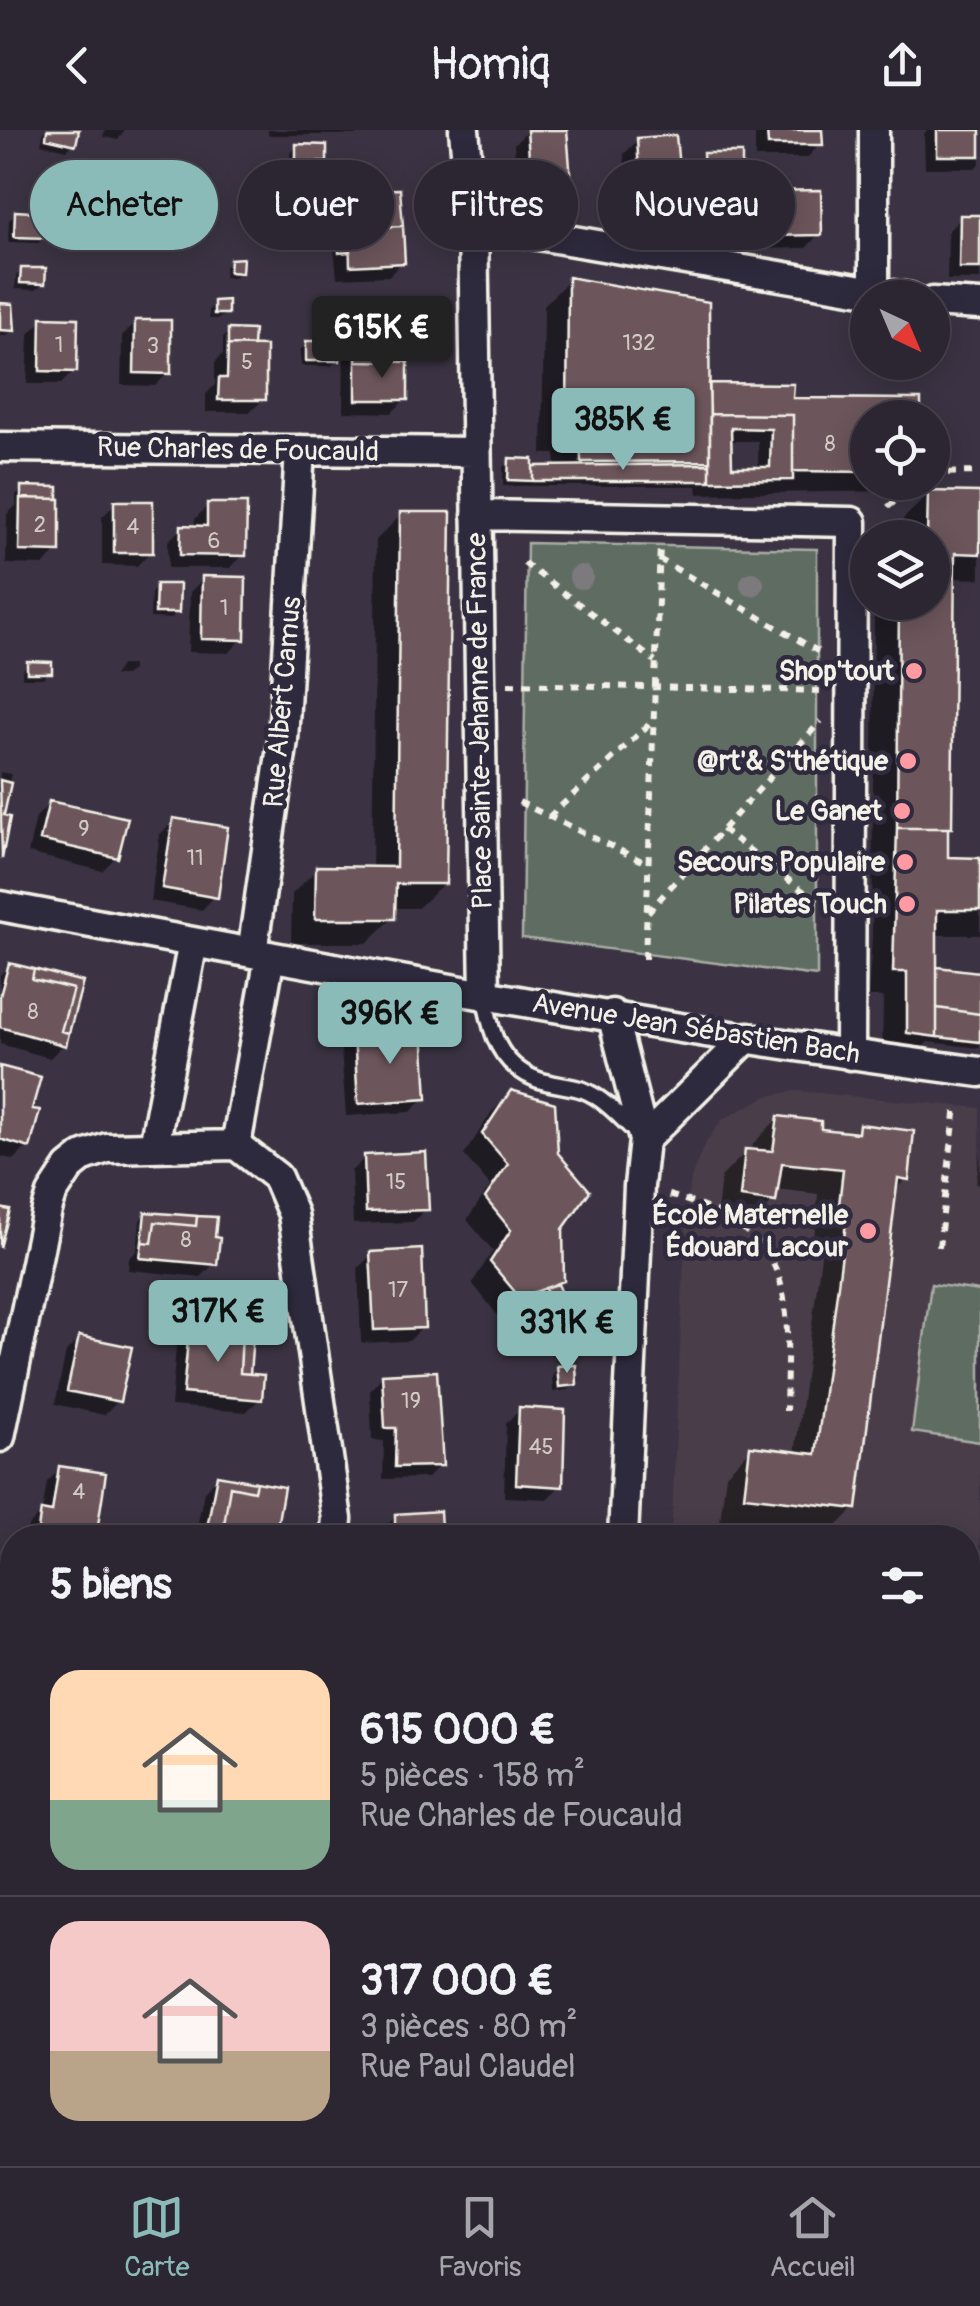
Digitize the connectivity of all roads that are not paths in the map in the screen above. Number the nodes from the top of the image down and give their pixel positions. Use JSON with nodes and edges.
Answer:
{"nodes":[{"id":1,"x":464,"y":130,"type":"edge"},
{"id":2,"x":874,"y":130,"type":"edge"},
{"id":3,"x":467,"y":160,"type":"edge"},
{"id":4,"x":578,"y":242,"type":"edge"},
{"id":5,"x":473,"y":250,"type":"edge"},
{"id":6,"x":874,"y":280,"type":"edge"},
{"id":7,"x":850,"y":287,"type":"edge"},
{"id":8,"x":950,"y":303,"type":"edge"},
{"id":9,"x":980,"y":305,"type":"edge"},
{"id":10,"x":0,"y":447,"type":"edge"},
{"id":11,"x":300,"y":450,"type":"junction"},
{"id":12,"x":476,"y":452,"type":"junction"},
{"id":13,"x":476,"y":515,"type":"junction"},
{"id":14,"x":0,"y":906,"type":"edge"},
{"id":15,"x":193,"y":942,"type":"junction"},
{"id":16,"x":260,"y":955,"type":"junction"},
{"id":17,"x":485,"y":996,"type":"junction"},
{"id":18,"x":612,"y":1014,"type":"junction"},
{"id":19,"x":748,"y":1037,"type":"junction"},
{"id":20,"x":850,"y":1055,"type":"junction"},
{"id":21,"x":980,"y":1072,"type":"edge"},
{"id":22,"x":644,"y":1140,"type":"junction"},
{"id":23,"x":236,"y":1145,"type":"junction"},
{"id":24,"x":154,"y":1146,"type":"junction"},
{"id":25,"x":0,"y":1437,"type":"edge"},
{"id":26,"x":336,"y":1525,"type":"edge"},
{"id":27,"x":624,"y":1525,"type":"edge"}],
"edges":[{"from":1,"to":3,"type":"street"},
{"from":2,"to":6,"type":"street"},
{"from":4,"to":7,"type":"street"},
{"from":5,"to":12,"type":"street"},
{"from":8,"to":9,"type":"street"},
{"from":10,"to":11,"type":"street","name":"Rue Charles de Foucauld"},
{"from":11,"to":12,"type":"street","name":"Rue Charles de Foucauld"},
{"from":11,"to":16,"type":"street","name":"Rue Albert Camus"},
{"from":12,"to":13,"type":"street"},
{"from":13,"to":17,"type":"street","name":"Place Sainte-Jehanne de France"},
{"from":13,"to":20,"type":"street","name":"Place Sainte-Jehanne de France"},
{"from":14,"to":15,"type":"street","name":"Avenue Jean Sébastien Bach"},
{"from":15,"to":16,"type":"street","name":"Avenue Jean Sébastien Bach"},
{"from":15,"to":24,"type":"street"},
{"from":16,"to":17,"type":"street","name":"Avenue Jean Sébastien Bach"},
{"from":16,"to":23,"type":"street","name":"Rue Albert Camus"},
{"from":17,"to":18,"type":"street","name":"Avenue Jean Sébastien Bach"},
{"from":17,"to":22,"type":"lane"},
{"from":18,"to":19,"type":"street","name":"Avenue Jean Sébastien Bach"},
{"from":18,"to":22,"type":"street"},
{"from":19,"to":20,"type":"street","name":"Avenue Jean Sébastien Bach"},
{"from":19,"to":22,"type":"street"},
{"from":20,"to":21,"type":"street","name":"Avenue Jean Sébastien Bach"},
{"from":22,"to":27,"type":"street"},
{"from":23,"to":24,"type":"street"},
{"from":23,"to":26,"type":"street"},
{"from":24,"to":25,"type":"street"}]}
